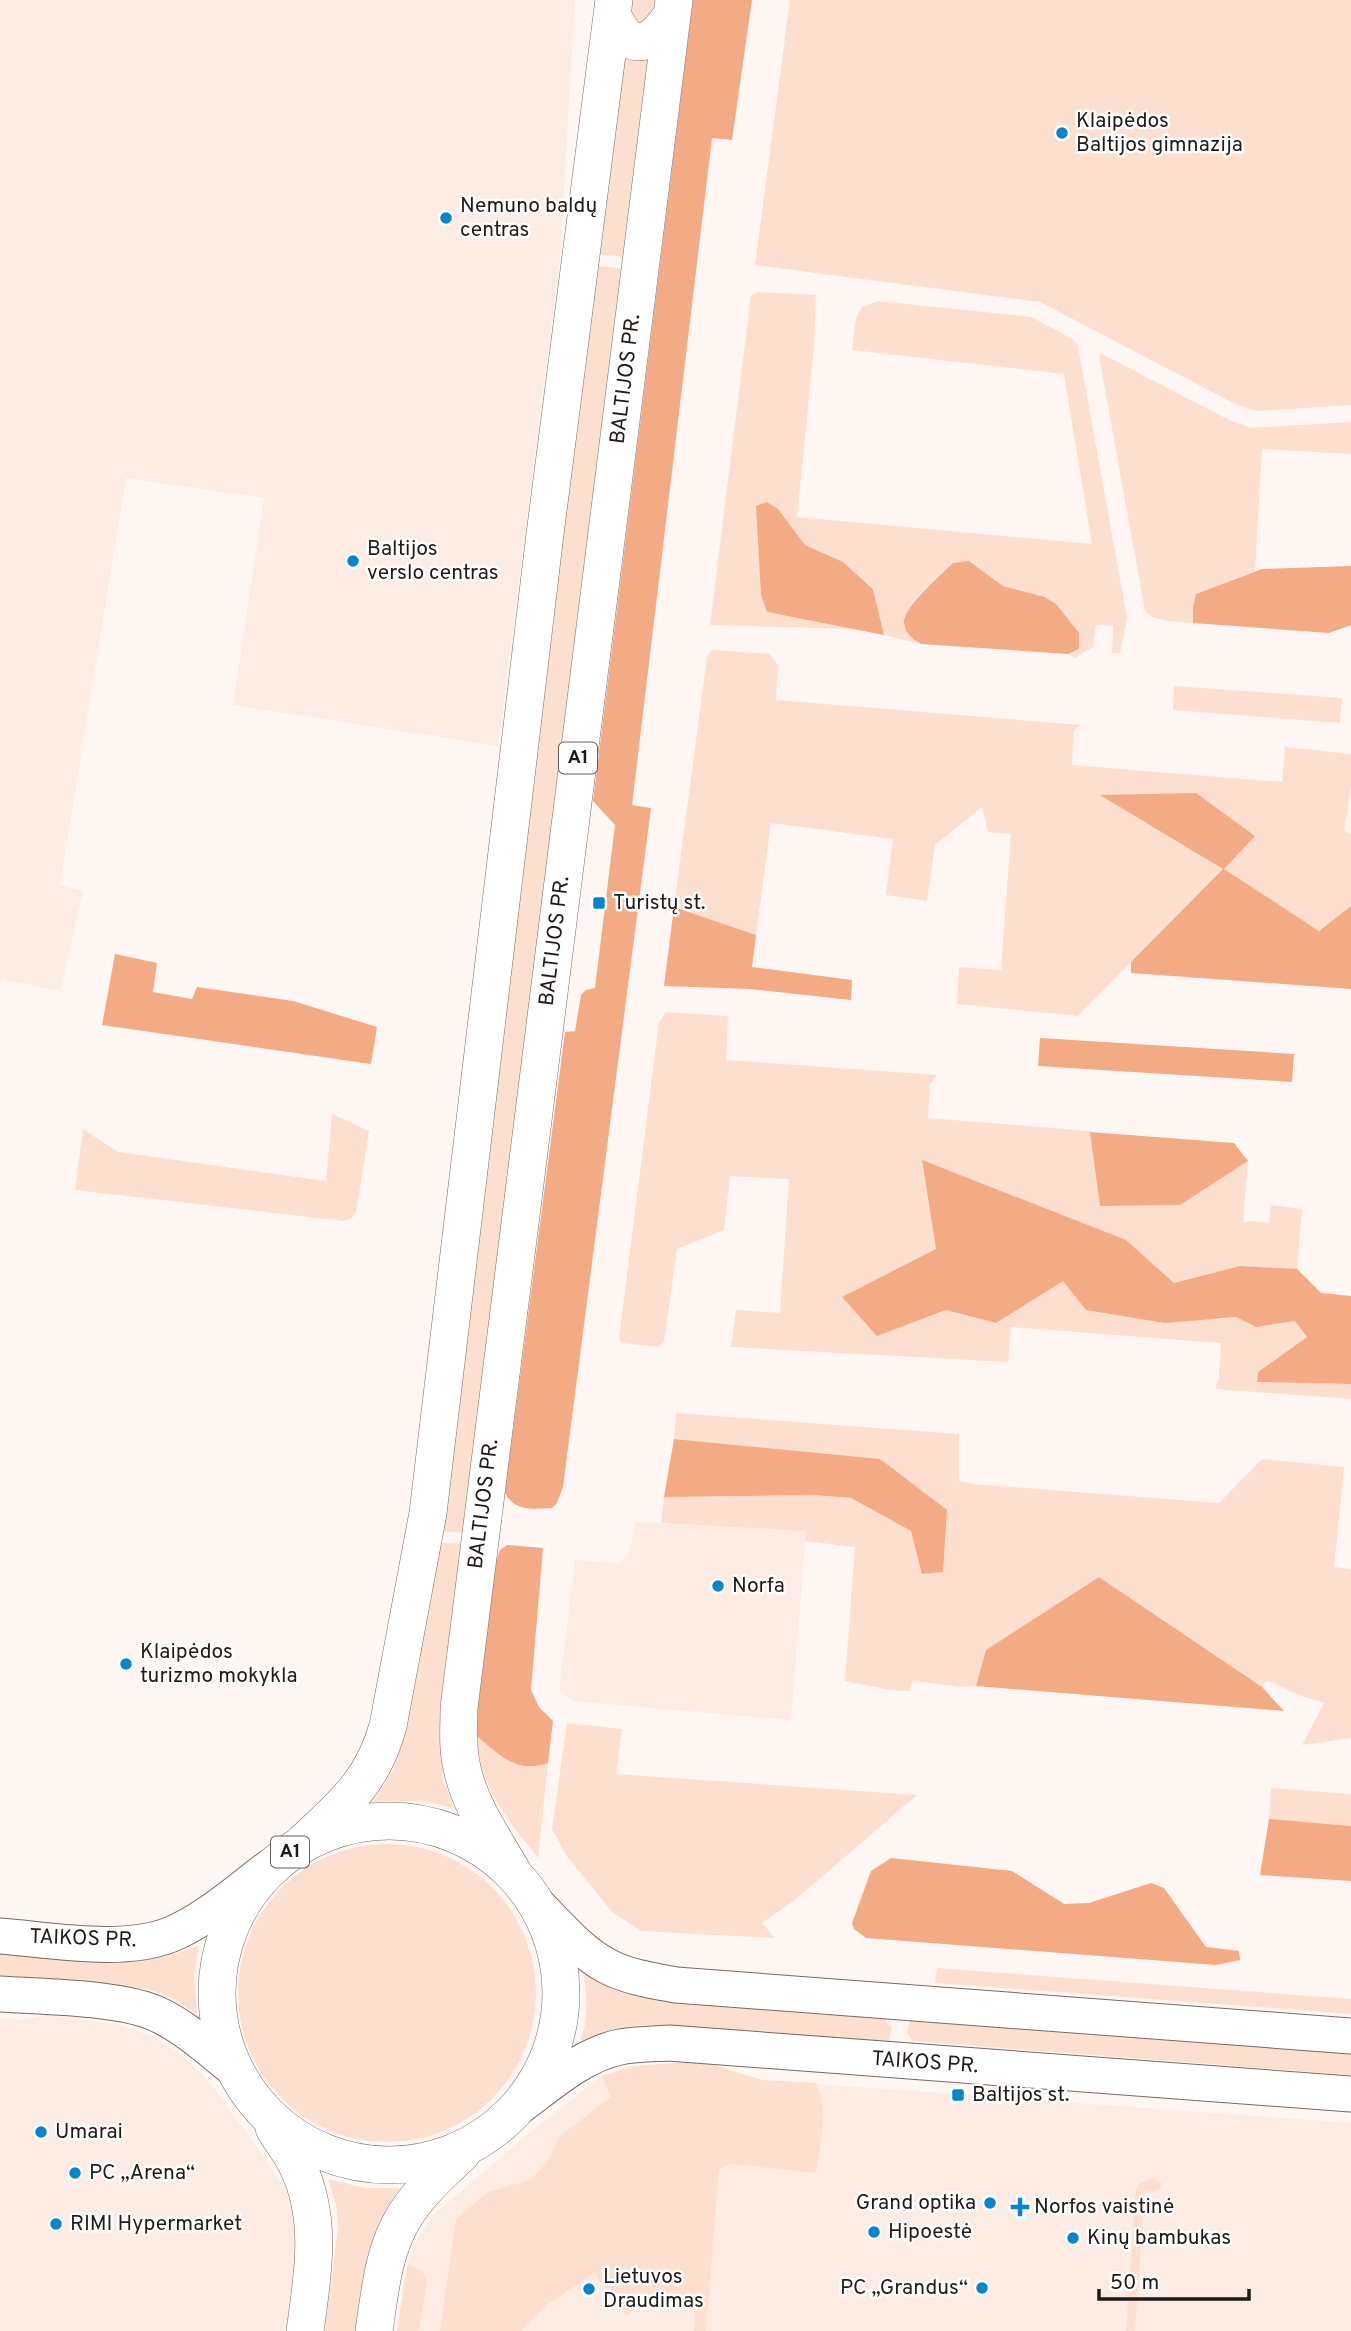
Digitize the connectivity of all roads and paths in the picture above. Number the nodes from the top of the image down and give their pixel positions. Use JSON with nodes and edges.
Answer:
{"nodes":[{"id":1,"x":613,"y":7,"type":"edge"},
{"id":2,"x":673,"y":8,"type":"edge"},
{"id":3,"x":303,"y":1843,"type":"junction"},
{"id":4,"x":270,"y":1867,"type":"junction"},
{"id":5,"x":512,"y":1871,"type":"junction"},
{"id":6,"x":536,"y":1903,"type":"junction"},
{"id":7,"x":0,"y":1936,"type":"edge"},
{"id":8,"x":0,"y":1994,"type":"edge"},
{"id":9,"x":1351,"y":2036,"type":"edge"},
{"id":10,"x":233,"y":2068,"type":"junction"},
{"id":11,"x":1351,"y":2094,"type":"edge"},
{"id":12,"x":262,"y":2109,"type":"junction"},
{"id":13,"x":516,"y":2109,"type":"junction"},
{"id":14,"x":475,"y":2142,"type":"junction"},
{"id":15,"x":305,"y":2331,"type":"edge"},
{"id":16,"x":374,"y":2331,"type":"edge"}],
"edges":[{"from":1,"to":2,"type":"highway"},
{"from":1,"to":3,"type":"highway","number":"A1"},
{"from":2,"to":5,"type":"highway","name":"BALTIJOS PR.","number":"A1"},
{"from":3,"to":4,"type":"highway","number":"A1"},
{"from":3,"to":5,"type":"highway","number":"A1"},
{"from":4,"to":7,"type":"main road","name":"TAIKOS PR.","number":"A1"},
{"from":4,"to":10,"type":"highway","number":"A1"},
{"from":5,"to":6,"type":"highway","number":"A1"},
{"from":6,"to":9,"type":"main road"},
{"from":6,"to":13,"type":"highway","number":"A1"},
{"from":8,"to":10,"type":"main road","number":"A1"},
{"from":10,"to":12,"type":"highway","number":"A1"},
{"from":11,"to":13,"type":"main road","name":"TAIKOS PR."},
{"from":12,"to":14,"type":"highway","number":"A1"},
{"from":12,"to":15,"type":"highway"},
{"from":13,"to":14,"type":"highway","number":"A1"},
{"from":14,"to":16,"type":"highway"}]}
